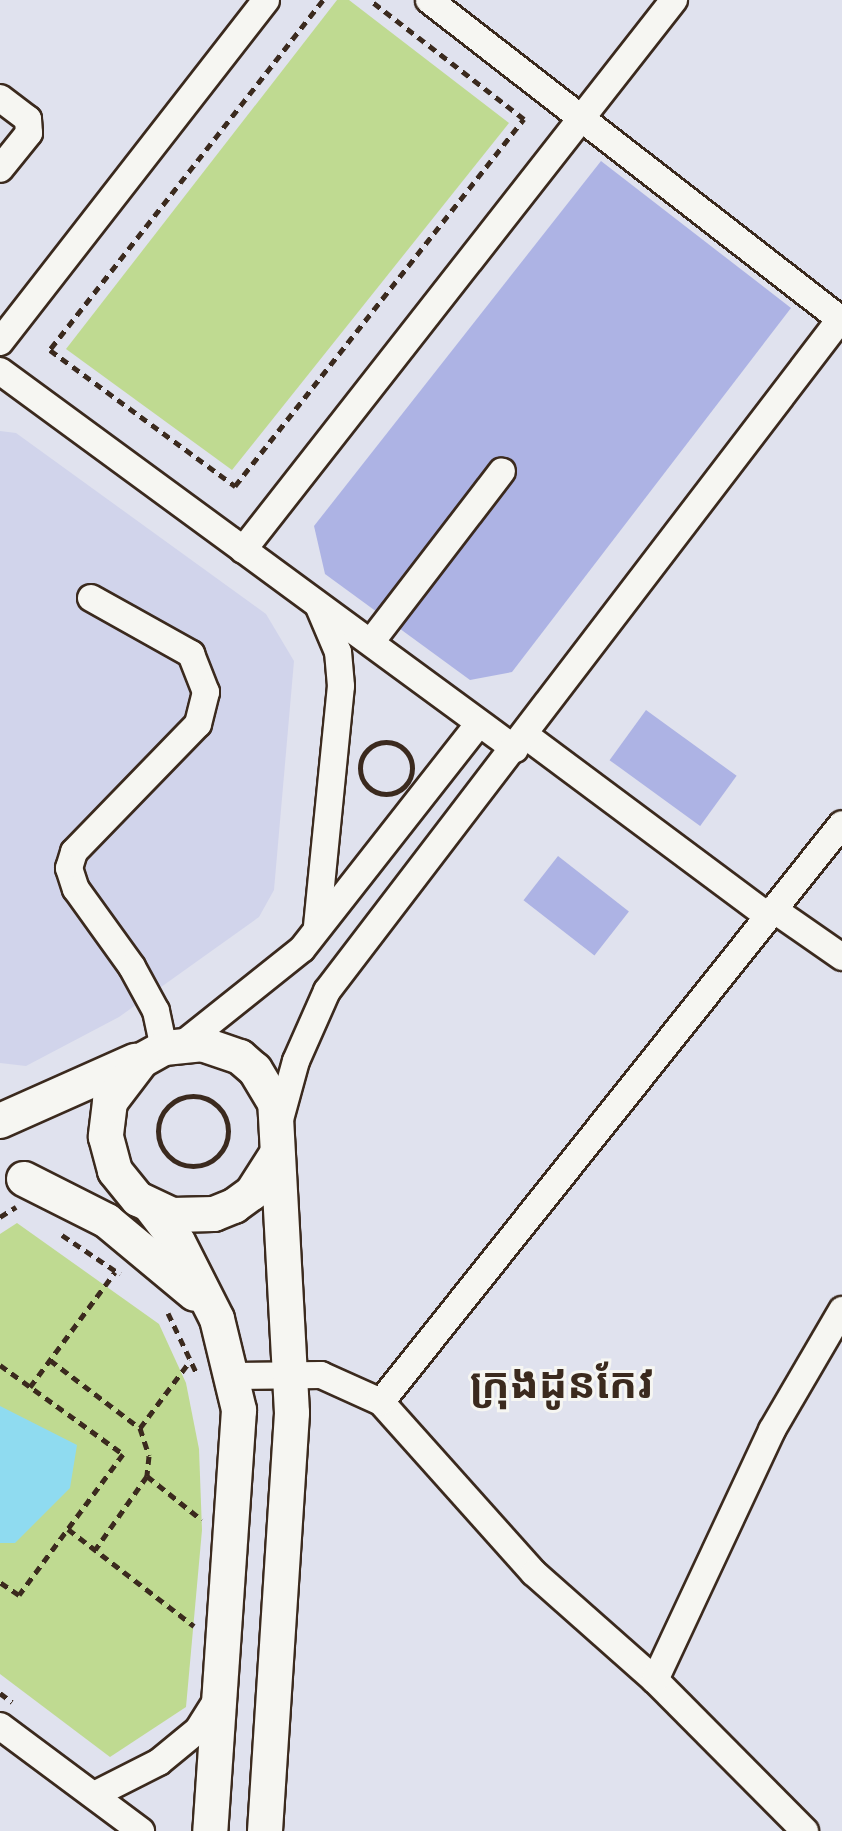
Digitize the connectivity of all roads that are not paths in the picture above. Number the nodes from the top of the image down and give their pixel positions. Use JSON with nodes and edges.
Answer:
{"nodes":[{"id":1,"x":266,"y":0,"type":"edge"},
{"id":2,"x":429,"y":0,"type":"edge"},
{"id":3,"x":674,"y":0,"type":"edge"},
{"id":4,"x":0,"y":98,"type":"edge"},
{"id":5,"x":581,"y":118,"type":"junction"},
{"id":6,"x":0,"y":169,"type":"edge"},
{"id":7,"x":838,"y":329,"type":"edge"},
{"id":8,"x":0,"y":342,"type":"edge"},
{"id":9,"x":0,"y":371,"type":"edge"},
{"id":10,"x":502,"y":471,"type":"dead end"},
{"id":11,"x":243,"y":550,"type":"junction"},
{"id":12,"x":91,"y":598,"type":"dead end"},
{"id":13,"x":317,"y":604,"type":"junction"},
{"id":14,"x":371,"y":642,"type":"junction"},
{"id":15,"x":479,"y":723,"type":"junction"},
{"id":16,"x":520,"y":742,"type":"junction"},
{"id":17,"x":842,"y":824,"type":"edge"},
{"id":18,"x":770,"y":912,"type":"junction"},
{"id":19,"x":314,"y":934,"type":"junction"},
{"id":20,"x":842,"y":957,"type":"edge"},
{"id":21,"x":168,"y":1048,"type":"junction"},
{"id":22,"x":0,"y":1121,"type":"edge"},
{"id":23,"x":279,"y":1123,"type":"junction"},
{"id":24,"x":275,"y":1157,"type":"junction"},
{"id":25,"x":12,"y":1179,"type":"edge"},
{"id":26,"x":145,"y":1203,"type":"junction"},
{"id":27,"x":842,"y":1310,"type":"edge"},
{"id":28,"x":217,"y":1319,"type":"junction"},
{"id":29,"x":290,"y":1372,"type":"junction"},
{"id":30,"x":234,"y":1376,"type":"junction"},
{"id":31,"x":381,"y":1402,"type":"junction"},
{"id":32,"x":655,"y":1680,"type":"junction"},
{"id":33,"x":219,"y":1696,"type":"junction"},
{"id":34,"x":0,"y":1726,"type":"edge"},
{"id":35,"x":94,"y":1795,"type":"junction"},
{"id":36,"x":125,"y":1825,"type":"edge"},
{"id":37,"x":210,"y":1831,"type":"edge"},
{"id":38,"x":265,"y":1831,"type":"edge"},
{"id":39,"x":805,"y":1831,"type":"edge"}],
"edges":[{"from":1,"to":8,"type":"street"},
{"from":2,"to":5,"type":"street"},
{"from":3,"to":5,"type":"street"},
{"from":4,"to":6,"type":"street"},
{"from":5,"to":7,"type":"street"},
{"from":5,"to":11,"type":"street"},
{"from":7,"to":16,"type":"street"},
{"from":9,"to":11,"type":"street"},
{"from":10,"to":14,"type":"street"},
{"from":11,"to":13,"type":"street"},
{"from":12,"to":21,"type":"street"},
{"from":13,"to":14,"type":"street"},
{"from":13,"to":19,"type":"street"},
{"from":14,"to":15,"type":"street"},
{"from":15,"to":16,"type":"street"},
{"from":15,"to":19,"type":"street"},
{"from":16,"to":18,"type":"street"},
{"from":16,"to":23,"type":"street"},
{"from":17,"to":18,"type":"street"},
{"from":18,"to":20,"type":"street"},
{"from":18,"to":31,"type":"street"},
{"from":19,"to":21,"type":"street"},
{"from":21,"to":22,"type":"main road"},
{"from":21,"to":23,"type":"main road"},
{"from":21,"to":26,"type":"main road"},
{"from":23,"to":24,"type":"main road"},
{"from":24,"to":26,"type":"main road"},
{"from":24,"to":29,"type":"main road"},
{"from":25,"to":26,"type":"main road"},
{"from":25,"to":28,"type":"main road"},
{"from":26,"to":28,"type":"main road"},
{"from":27,"to":32,"type":"street"},
{"from":28,"to":30,"type":"main road"},
{"from":29,"to":30,"type":"street"},
{"from":29,"to":31,"type":"street"},
{"from":29,"to":38,"type":"main road"},
{"from":30,"to":33,"type":"main road"},
{"from":31,"to":32,"type":"street"},
{"from":32,"to":39,"type":"street"},
{"from":33,"to":35,"type":"street"},
{"from":33,"to":37,"type":"main road"},
{"from":34,"to":35,"type":"street"},
{"from":35,"to":36,"type":"street"}]}
